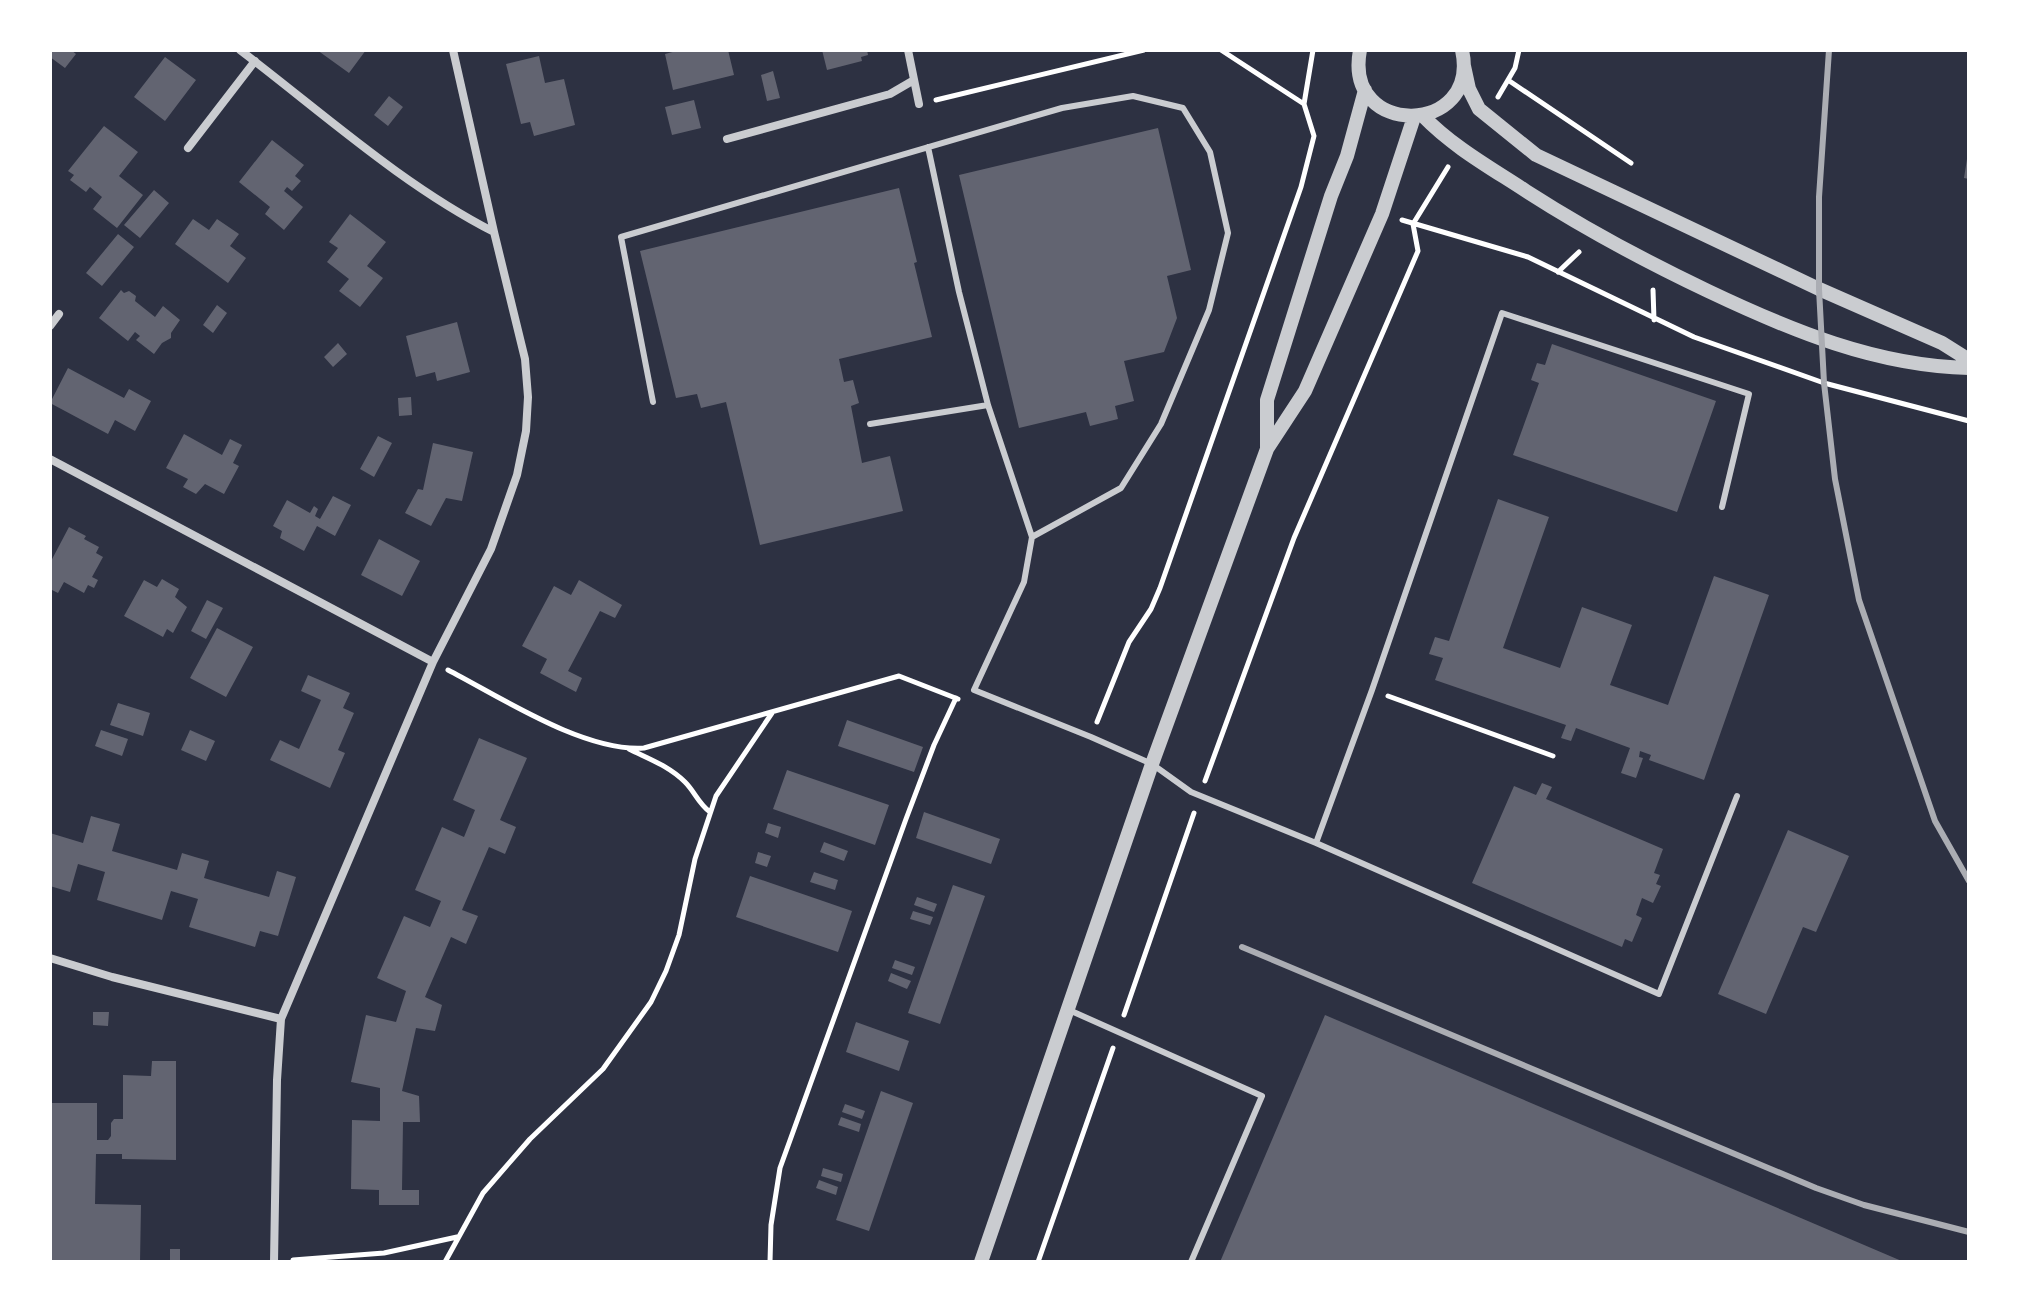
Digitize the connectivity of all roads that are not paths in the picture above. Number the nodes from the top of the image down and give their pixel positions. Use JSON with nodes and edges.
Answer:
{"nodes":[{"id":1,"x":240,"y":50,"type":"edge"},
{"id":2,"x":453,"y":50,"type":"edge"},
{"id":3,"x":908,"y":50,"type":"edge"},
{"id":4,"x":1360,"y":50,"type":"edge"},
{"id":5,"x":1462,"y":50,"type":"edge"},
{"id":6,"x":255,"y":61,"type":"junction"},
{"id":7,"x":1464,"y":66,"type":"junction"},
{"id":8,"x":914,"y":80,"type":"junction"},
{"id":9,"x":1365,"y":90,"type":"junction"},
{"id":10,"x":919,"y":104,"type":"road end"},
{"id":11,"x":1419,"y":116,"type":"junction"},
{"id":12,"x":727,"y":139,"type":"dead end"},
{"id":13,"x":928,"y":147,"type":"junction"},
{"id":14,"x":188,"y":148,"type":"dead end"},
{"id":15,"x":494,"y":232,"type":"junction"},
{"id":16,"x":59,"y":314,"type":"dead end"},
{"id":17,"x":50,"y":326,"type":"edge"},
{"id":18,"x":1969,"y":360,"type":"edge"},
{"id":19,"x":1969,"y":368,"type":"edge"},
{"id":20,"x":653,"y":402,"type":"dead end"},
{"id":21,"x":988,"y":405,"type":"junction"},
{"id":22,"x":870,"y":424,"type":"dead end"},
{"id":23,"x":1267,"y":449,"type":"junction"},
{"id":24,"x":50,"y":459,"type":"edge"},
{"id":25,"x":1722,"y":507,"type":"dead end"},
{"id":26,"x":1032,"y":537,"type":"junction"},
{"id":27,"x":433,"y":662,"type":"junction"},
{"id":28,"x":1152,"y":764,"type":"junction"},
{"id":29,"x":1737,"y":796,"type":"dead end"},
{"id":30,"x":1316,"y":843,"type":"junction"},
{"id":31,"x":50,"y":958,"type":"edge"},
{"id":32,"x":1068,"y":1010,"type":"junction"},
{"id":33,"x":281,"y":1019,"type":"junction"},
{"id":34,"x":274,"y":1262,"type":"edge"},
{"id":35,"x":981,"y":1262,"type":"edge"},
{"id":36,"x":1191,"y":1262,"type":"edge"}],
"edges":[{"from":1,"to":6,"type":"street"},
{"from":2,"to":15,"type":"street"},
{"from":3,"to":8,"type":"street"},
{"from":4,"to":9,"type":"street"},
{"from":5,"to":7,"type":"street"},
{"from":6,"to":14,"type":"street"},
{"from":6,"to":15,"type":"street"},
{"from":7,"to":11,"type":"street"},
{"from":7,"to":18,"type":"street"},
{"from":8,"to":10,"type":"street"},
{"from":8,"to":12,"type":"street"},
{"from":9,"to":11,"type":"street"},
{"from":9,"to":23,"type":"street"},
{"from":11,"to":19,"type":"street"},
{"from":11,"to":23,"type":"street"},
{"from":13,"to":20,"type":"lane"},
{"from":13,"to":21,"type":"lane"},
{"from":13,"to":26,"type":"lane"},
{"from":15,"to":27,"type":"street"},
{"from":16,"to":17,"type":"street"},
{"from":21,"to":22,"type":"lane"},
{"from":21,"to":26,"type":"lane"},
{"from":23,"to":28,"type":"street"},
{"from":24,"to":27,"type":"street"},
{"from":25,"to":30,"type":"lane"},
{"from":26,"to":28,"type":"lane"},
{"from":27,"to":33,"type":"street"},
{"from":28,"to":30,"type":"lane"},
{"from":28,"to":32,"type":"street"},
{"from":29,"to":30,"type":"lane"},
{"from":31,"to":33,"type":"street"},
{"from":32,"to":35,"type":"street"},
{"from":32,"to":36,"type":"lane"},
{"from":33,"to":34,"type":"street"}]}
